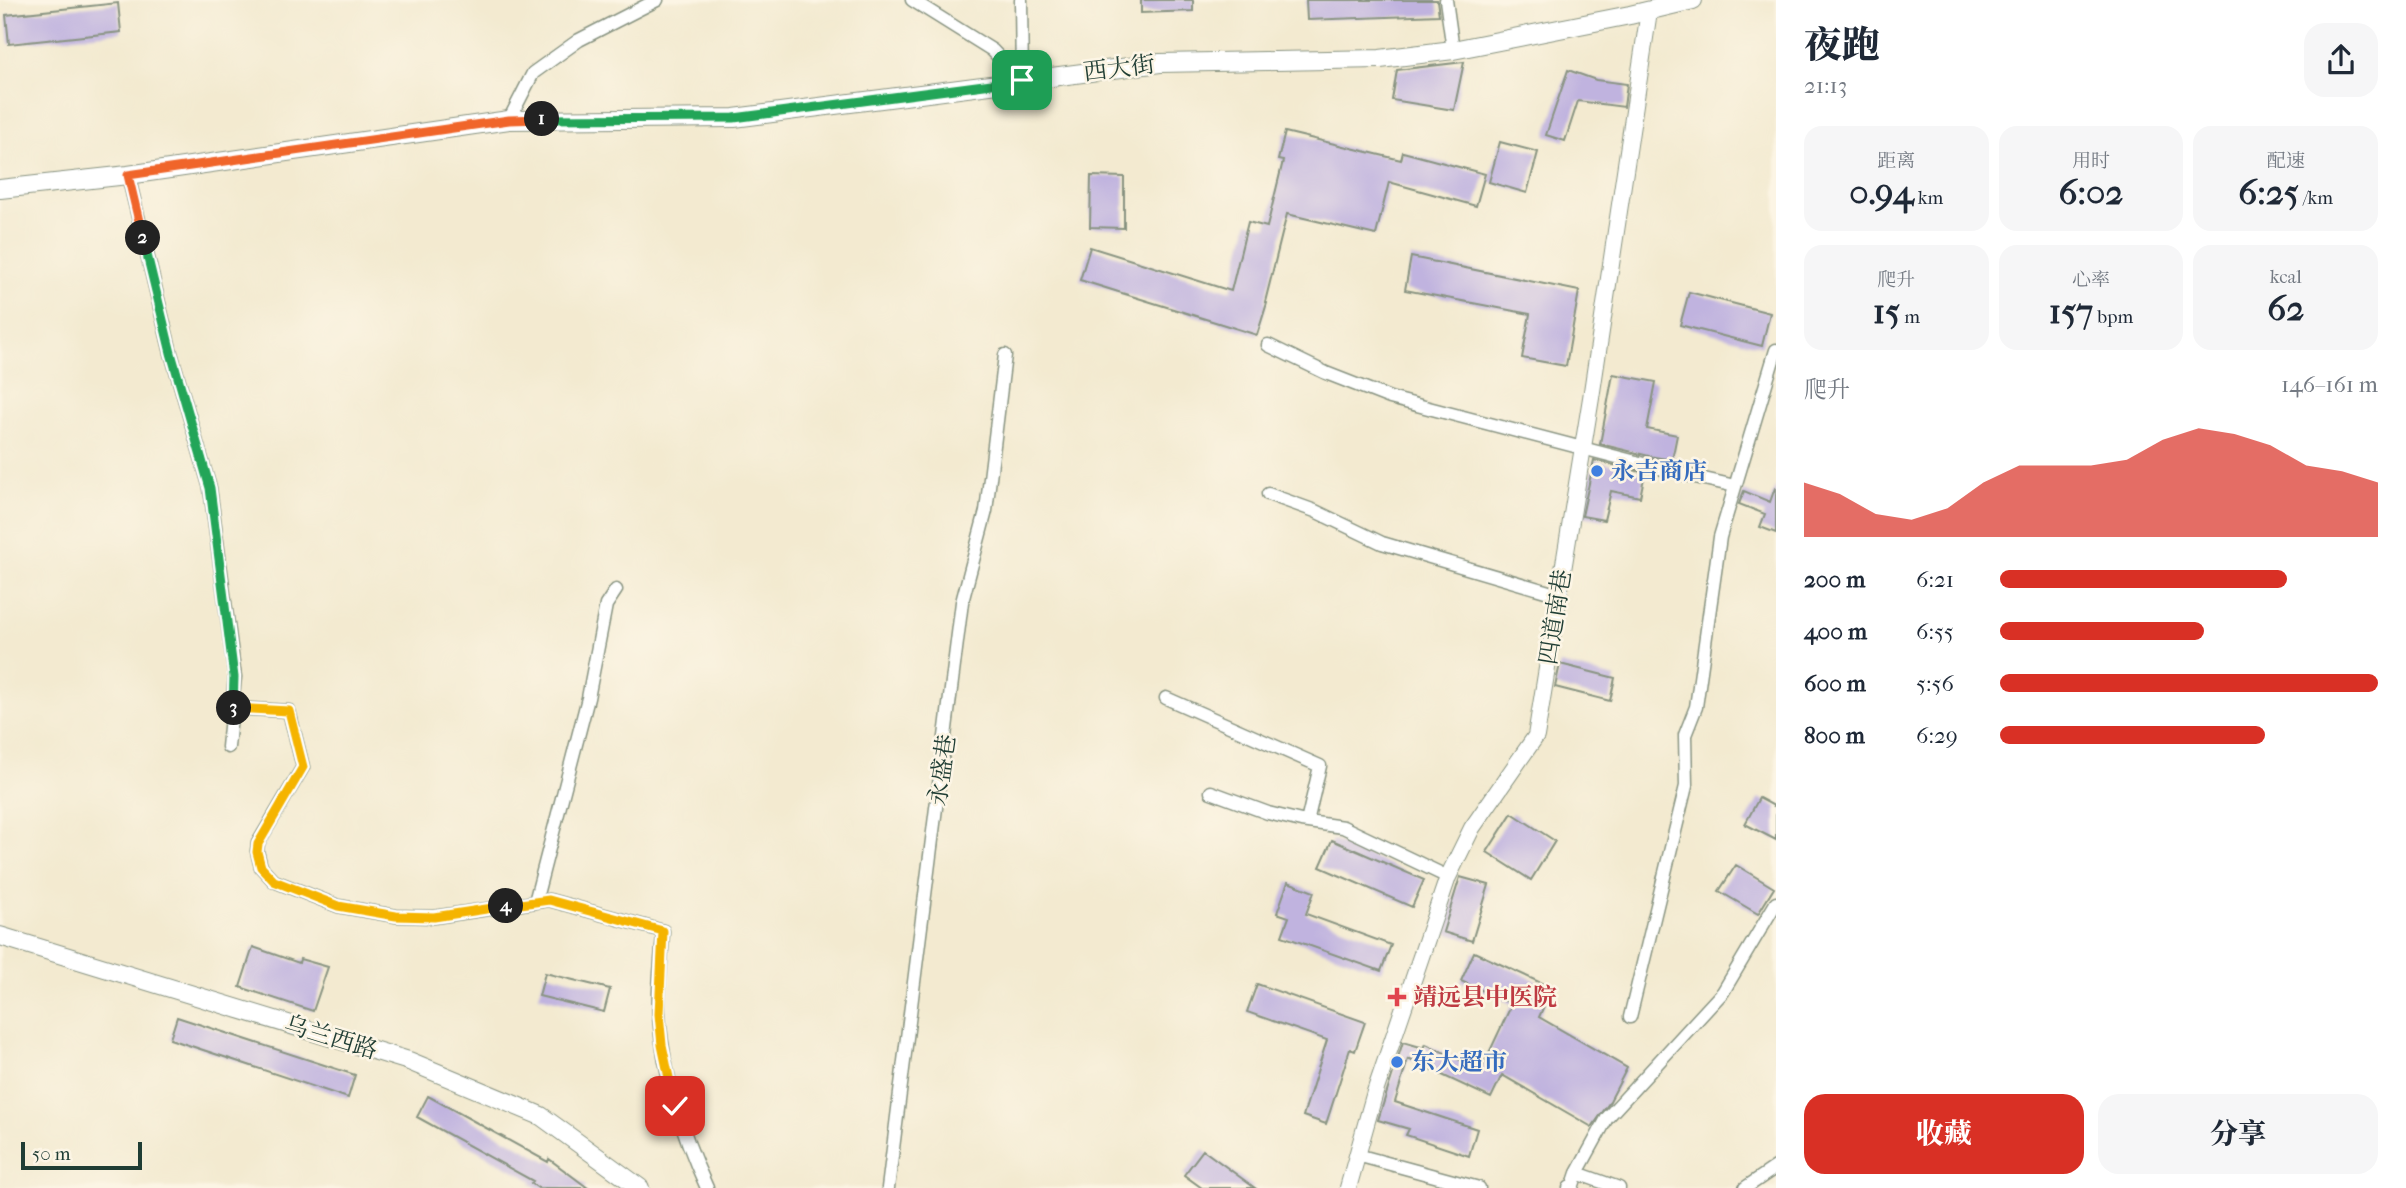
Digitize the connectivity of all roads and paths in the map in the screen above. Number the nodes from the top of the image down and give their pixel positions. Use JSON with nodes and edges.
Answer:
{"nodes":[{"id":1,"x":657,"y":0,"type":"edge"},
{"id":2,"x":912,"y":0,"type":"edge"},
{"id":3,"x":1021,"y":0,"type":"edge"},
{"id":4,"x":1446,"y":0,"type":"edge"},
{"id":5,"x":1693,"y":0,"type":"edge"},
{"id":6,"x":1649,"y":11,"type":"junction"},
{"id":7,"x":1453,"y":50,"type":"junction"},
{"id":8,"x":1022,"y":80,"type":"junction"},
{"id":9,"x":509,"y":120,"type":"junction"},
{"id":10,"x":128,"y":175,"type":"junction"},
{"id":11,"x":0,"y":189,"type":"edge"},
{"id":12,"x":1268,"y":345,"type":"dead end"},
{"id":13,"x":1776,"y":350,"type":"edge"},
{"id":14,"x":1005,"y":355,"type":"dead end"},
{"id":15,"x":1583,"y":447,"type":"junction"},
{"id":16,"x":1735,"y":486,"type":"junction"},
{"id":17,"x":1268,"y":494,"type":"dead end"},
{"id":18,"x":616,"y":590,"type":"dead end"},
{"id":19,"x":1559,"y":595,"type":"junction"},
{"id":20,"x":1166,"y":698,"type":"dead end"},
{"id":21,"x":233,"y":708,"type":"junction"},
{"id":22,"x":228,"y":747,"type":"dead end"},
{"id":23,"x":1211,"y":792,"type":"dead end"},
{"id":24,"x":1307,"y":822,"type":"junction"},
{"id":25,"x":1448,"y":877,"type":"junction"},
{"id":26,"x":536,"y":902,"type":"junction"},
{"id":27,"x":1776,"y":903,"type":"edge"},
{"id":28,"x":0,"y":936,"type":"edge"},
{"id":29,"x":1630,"y":1017,"type":"dead end"},
{"id":30,"x":1357,"y":1155,"type":"junction"},
{"id":31,"x":1776,"y":1167,"type":"edge"},
{"id":32,"x":1577,"y":1173,"type":"junction"},
{"id":33,"x":640,"y":1188,"type":"edge"},
{"id":34,"x":707,"y":1188,"type":"edge"},
{"id":35,"x":888,"y":1188,"type":"edge"},
{"id":36,"x":1348,"y":1188,"type":"edge"},
{"id":37,"x":1479,"y":1188,"type":"edge"},
{"id":38,"x":1569,"y":1188,"type":"edge"},
{"id":39,"x":1619,"y":1188,"type":"edge"},
{"id":40,"x":1745,"y":1188,"type":"edge"}],
"edges":[{"from":1,"to":9,"type":"street"},
{"from":2,"to":8,"type":"street"},
{"from":3,"to":8,"type":"street"},
{"from":4,"to":7,"type":"street"},
{"from":5,"to":6,"type":"main road","name":"西大街"},
{"from":6,"to":7,"type":"main road","name":"西大街"},
{"from":6,"to":15,"type":"street","name":"四道南巷"},
{"from":7,"to":8,"type":"main road","name":"西大街"},
{"from":8,"to":9,"type":"main road","name":"西大街"},
{"from":9,"to":10,"type":"main road","name":"西大街"},
{"from":10,"to":11,"type":"main road","name":"西大街"},
{"from":10,"to":21,"type":"street"},
{"from":12,"to":15,"type":"street"},
{"from":13,"to":16,"type":"street"},
{"from":14,"to":35,"type":"street","name":"永盛巷"},
{"from":15,"to":16,"type":"street"},
{"from":15,"to":19,"type":"street","name":"四道南巷"},
{"from":16,"to":29,"type":"street"},
{"from":17,"to":19,"type":"street"},
{"from":18,"to":26,"type":"street"},
{"from":19,"to":25,"type":"street","name":"四道南巷"},
{"from":20,"to":24,"type":"street"},
{"from":21,"to":22,"type":"street"},
{"from":21,"to":26,"type":"street"},
{"from":23,"to":24,"type":"street"},
{"from":24,"to":25,"type":"street"},
{"from":25,"to":30,"type":"street","name":"四道南巷"},
{"from":26,"to":34,"type":"street"},
{"from":27,"to":32,"type":"street"},
{"from":28,"to":33,"type":"main road","name":"乌兰西路"},
{"from":30,"to":36,"type":"street","name":"四道南巷"},
{"from":30,"to":37,"type":"street"},
{"from":31,"to":40,"type":"street"},
{"from":32,"to":38,"type":"street"},
{"from":32,"to":39,"type":"street"}]}
